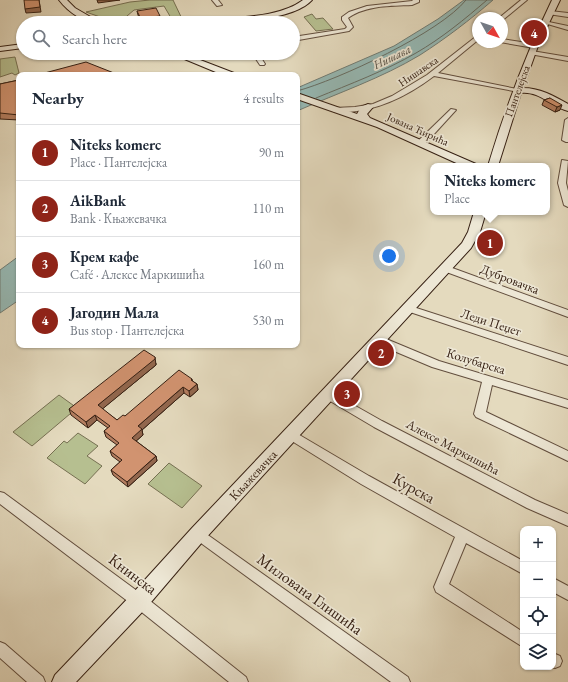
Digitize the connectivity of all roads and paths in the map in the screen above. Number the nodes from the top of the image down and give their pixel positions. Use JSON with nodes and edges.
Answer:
{"nodes":[{"id":1,"x":63,"y":0,"type":"edge"},
{"id":2,"x":308,"y":0,"type":"edge"},
{"id":3,"x":314,"y":0,"type":"edge"},
{"id":4,"x":415,"y":0,"type":"edge"},
{"id":5,"x":524,"y":0,"type":"edge"},
{"id":6,"x":550,"y":10,"type":"edge"},
{"id":7,"x":79,"y":13,"type":"junction"},
{"id":8,"x":508,"y":13,"type":"edge"},
{"id":9,"x":568,"y":15,"type":"edge"},
{"id":10,"x":84,"y":16,"type":"edge"},
{"id":11,"x":87,"y":16,"type":"edge"},
{"id":12,"x":258,"y":16,"type":"edge"},
{"id":13,"x":276,"y":16,"type":"edge"},
{"id":14,"x":568,"y":22,"type":"edge"},
{"id":15,"x":568,"y":28,"type":"edge"},
{"id":16,"x":300,"y":38,"type":"edge"},
{"id":17,"x":472,"y":42,"type":"edge"},
{"id":18,"x":508,"y":43,"type":"edge"},
{"id":19,"x":16,"y":47,"type":"edge"},
{"id":20,"x":0,"y":49,"type":"edge"},
{"id":21,"x":533,"y":49,"type":"junction"},
{"id":22,"x":16,"y":51,"type":"edge"},
{"id":23,"x":0,"y":53,"type":"edge"},
{"id":24,"x":568,"y":59,"type":"edge"},
{"id":25,"x":192,"y":60,"type":"edge"},
{"id":26,"x":206,"y":60,"type":"edge"},
{"id":27,"x":259,"y":60,"type":"edge"},
{"id":28,"x":262,"y":64,"type":"dead end"},
{"id":29,"x":223,"y":72,"type":"edge"},
{"id":30,"x":235,"y":72,"type":"edge"},
{"id":31,"x":434,"y":74,"type":"junction"},
{"id":32,"x":522,"y":79,"type":"junction"},
{"id":33,"x":517,"y":91,"type":"junction"},
{"id":34,"x":547,"y":96,"type":"junction"},
{"id":35,"x":300,"y":97,"type":"edge"},
{"id":36,"x":300,"y":102,"type":"edge"},
{"id":37,"x":558,"y":102,"type":"junction"},
{"id":38,"x":365,"y":108,"type":"junction"},
{"id":39,"x":568,"y":108,"type":"edge"},
{"id":40,"x":453,"y":110,"type":"dead end"},
{"id":41,"x":331,"y":111,"type":"junction"},
{"id":42,"x":345,"y":114,"type":"junction"},
{"id":43,"x":568,"y":120,"type":"edge"},
{"id":44,"x":368,"y":122,"type":"junction"},
{"id":45,"x":566,"y":140,"type":"dead end"},
{"id":46,"x":421,"y":143,"type":"junction"},
{"id":47,"x":565,"y":162,"type":"dead end"},
{"id":48,"x":465,"y":163,"type":"edge"},
{"id":49,"x":494,"y":163,"type":"edge"},
{"id":50,"x":568,"y":205,"type":"edge"},
{"id":51,"x":479,"y":215,"type":"edge"},
{"id":52,"x":444,"y":268,"type":"junction"},
{"id":53,"x":407,"y":308,"type":"junction"},
{"id":54,"x":568,"y":314,"type":"edge"},
{"id":55,"x":379,"y":340,"type":"junction"},
{"id":56,"x":568,"y":361,"type":"edge"},
{"id":57,"x":488,"y":380,"type":"junction"},
{"id":58,"x":329,"y":395,"type":"junction"},
{"id":59,"x":568,"y":404,"type":"edge"},
{"id":60,"x":291,"y":435,"type":"junction"},
{"id":61,"x":568,"y":456,"type":"edge"},
{"id":62,"x":0,"y":497,"type":"edge"},
{"id":63,"x":568,"y":520,"type":"edge"},
{"id":64,"x":198,"y":534,"type":"junction"},
{"id":65,"x":463,"y":534,"type":"junction"},
{"id":66,"x":520,"y":566,"type":"edge"},
{"id":67,"x":556,"y":587,"type":"edge"},
{"id":68,"x":568,"y":593,"type":"edge"},
{"id":69,"x":139,"y":601,"type":"junction"},
{"id":70,"x":520,"y":638,"type":"edge"},
{"id":71,"x":0,"y":649,"type":"edge"},
{"id":72,"x":38,"y":682,"type":"edge"},
{"id":73,"x":62,"y":682,"type":"edge"},
{"id":74,"x":241,"y":682,"type":"edge"},
{"id":75,"x":403,"y":682,"type":"edge"}],
"edges":[{"from":1,"to":7,"type":"street"},
{"from":2,"to":12,"type":"street"},
{"from":3,"to":13,"type":"street"},
{"from":4,"to":16,"type":"street"},
{"from":5,"to":8,"type":"street"},
{"from":6,"to":9,"type":"street"},
{"from":6,"to":14,"type":"street"},
{"from":6,"to":15,"type":"street"},
{"from":6,"to":21,"type":"street","name":"Пантелејска"},
{"from":7,"to":10,"type":"street"},
{"from":7,"to":11,"type":"street"},
{"from":17,"to":31,"type":"street","name":"Нишавска"},
{"from":18,"to":21,"type":"street"},
{"from":19,"to":20,"type":"street"},
{"from":21,"to":24,"type":"street"},
{"from":21,"to":32,"type":"street","name":"Пантелејска"},
{"from":22,"to":23,"type":"street"},
{"from":25,"to":29,"type":"street"},
{"from":26,"to":30,"type":"street"},
{"from":27,"to":28,"type":"street"},
{"from":31,"to":33,"type":"street"},
{"from":31,"to":38,"type":"street","name":"Нишавска"},
{"from":32,"to":33,"type":"street","name":"Пантелејска"},
{"from":32,"to":34,"type":"street"},
{"from":33,"to":34,"type":"street"},
{"from":33,"to":37,"type":"street"},
{"from":33,"to":49,"type":"street","name":"Пантелејска"},
{"from":34,"to":37,"type":"street"},
{"from":35,"to":41,"type":"street"},
{"from":36,"to":41,"type":"street"},
{"from":37,"to":39,"type":"street"},
{"from":38,"to":41,"type":"street"},
{"from":38,"to":42,"type":"street"},
{"from":38,"to":44,"type":"street"},
{"from":40,"to":46,"type":"street"},
{"from":41,"to":42,"type":"street"},
{"from":41,"to":44,"type":"street"},
{"from":42,"to":44,"type":"street"},
{"from":43,"to":45,"type":"street"},
{"from":44,"to":46,"type":"street","name":"Јована Ћирића"},
{"from":46,"to":48,"type":"street","name":"Јована Ћирића"},
{"from":47,"to":50,"type":"street"},
{"from":51,"to":52,"type":"street"},
{"from":52,"to":53,"type":"street","name":"Књажевачка"},
{"from":52,"to":54,"type":"street","name":"Дубровачка"},
{"from":53,"to":55,"type":"street","name":"Књажевачка"},
{"from":53,"to":56,"type":"street","name":"Леди Пеџет"},
{"from":55,"to":57,"type":"street","name":"Колубарска"},
{"from":55,"to":58,"type":"street","name":"Књажевачка"},
{"from":57,"to":59,"type":"street","name":"Колубарска"},
{"from":57,"to":61,"type":"street"},
{"from":58,"to":60,"type":"street","name":"Књажевачка"},
{"from":58,"to":63,"type":"street","name":"Алексе Маркишића"},
{"from":60,"to":64,"type":"street","name":"Књажевачка"},
{"from":60,"to":65,"type":"street","name":"Курска"},
{"from":62,"to":69,"type":"street","name":"Книнска"},
{"from":64,"to":69,"type":"street","name":"Књажевачка"},
{"from":64,"to":75,"type":"street","name":"Милована Глишића"},
{"from":65,"to":66,"type":"street","name":"Курска"},
{"from":65,"to":70,"type":"street"},
{"from":67,"to":68,"type":"street"},
{"from":69,"to":73,"type":"street","name":"Књажевачка"},
{"from":69,"to":74,"type":"street","name":"Книнска"},
{"from":71,"to":72,"type":"street"}]}
